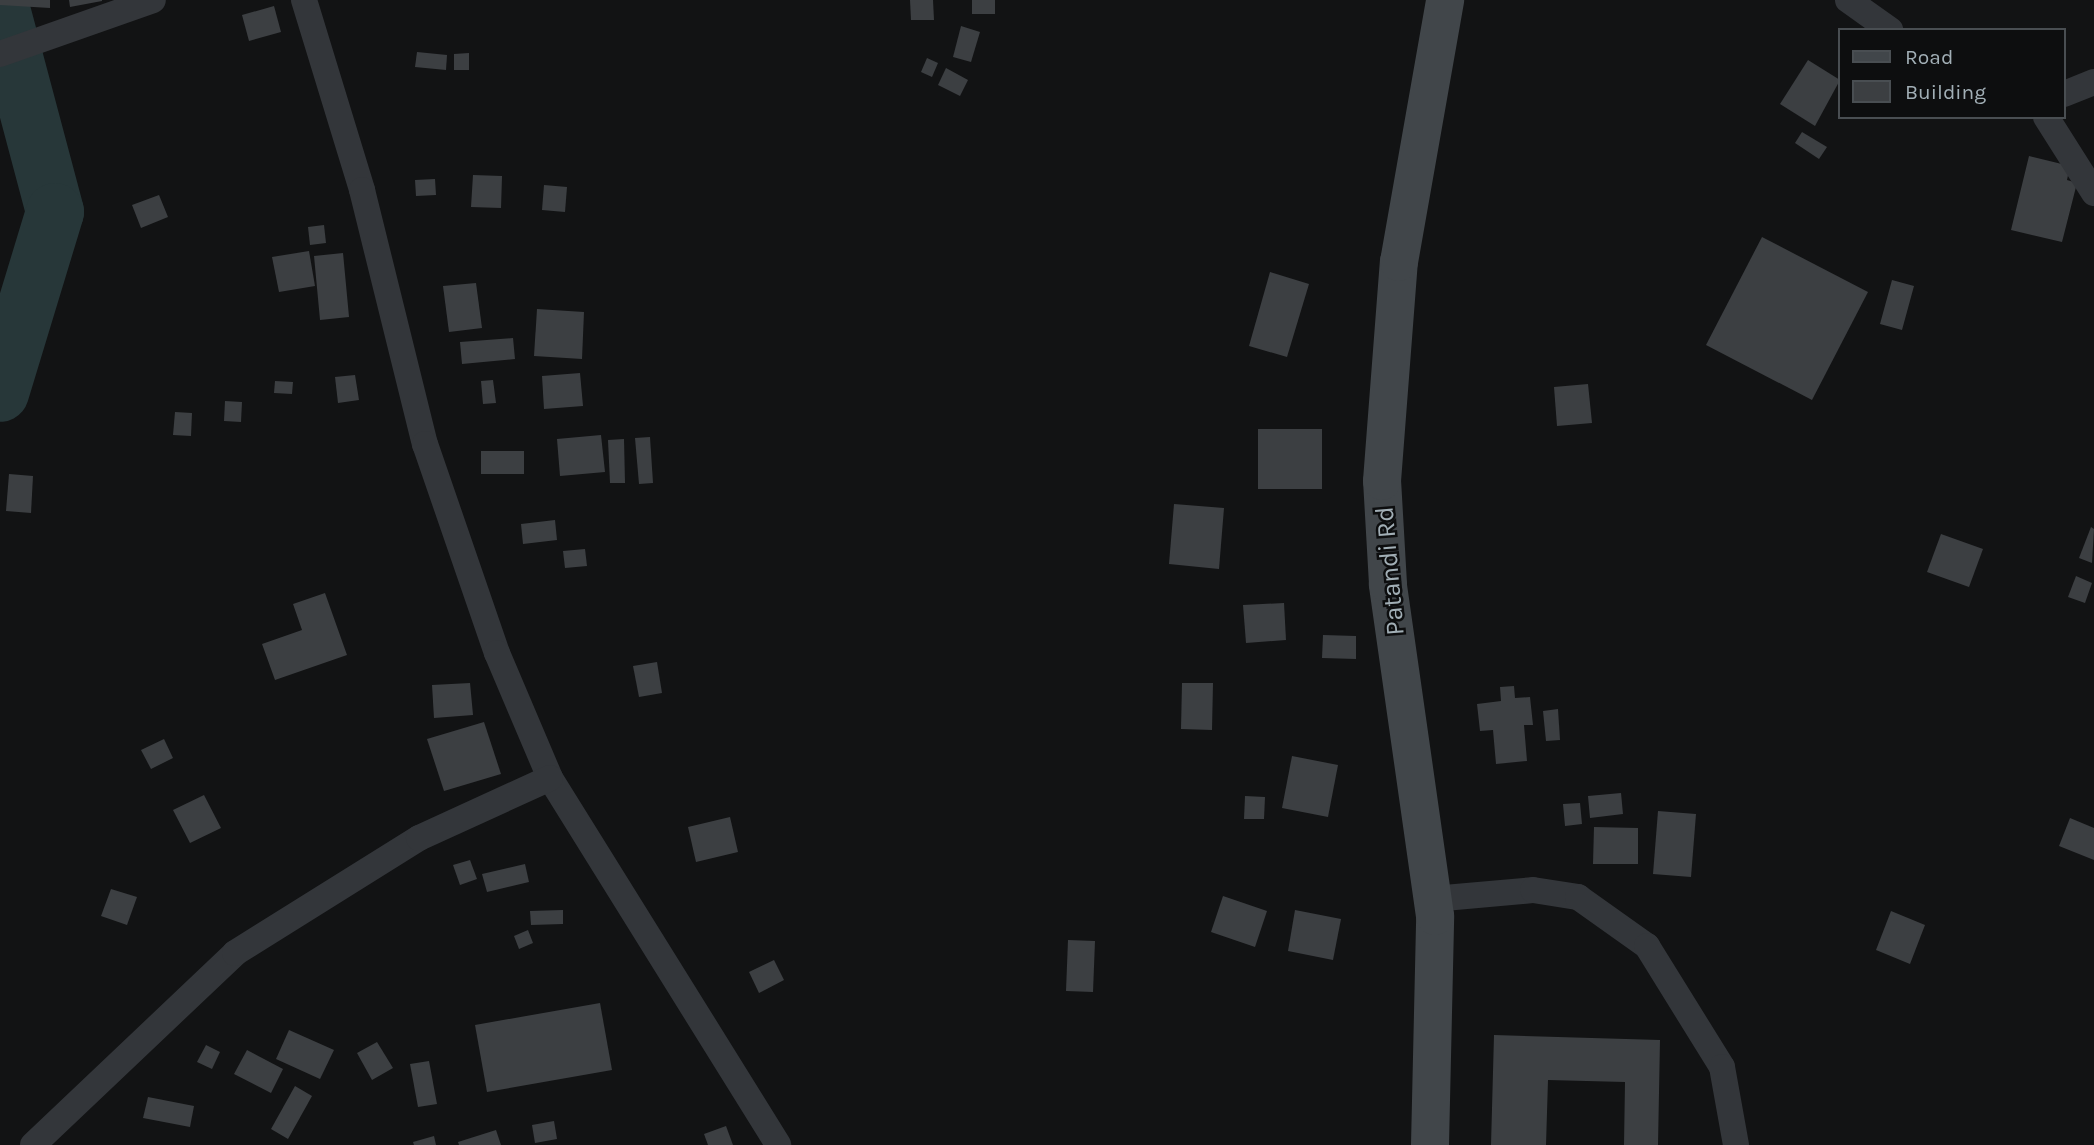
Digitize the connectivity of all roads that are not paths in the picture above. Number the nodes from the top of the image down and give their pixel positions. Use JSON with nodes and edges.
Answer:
{"nodes":[{"id":1,"x":153,"y":0,"type":"edge"},
{"id":2,"x":304,"y":0,"type":"edge"},
{"id":3,"x":1446,"y":0,"type":"edge"},
{"id":4,"x":1848,"y":0,"type":"edge"},
{"id":5,"x":1887,"y":28,"type":"edge"},
{"id":6,"x":0,"y":54,"type":"edge"},
{"id":7,"x":2094,"y":82,"type":"edge"},
{"id":8,"x":2066,"y":93,"type":"edge"},
{"id":9,"x":2047,"y":119,"type":"edge"},
{"id":10,"x":2094,"y":193,"type":"edge"},
{"id":11,"x":550,"y":778,"type":"junction"},
{"id":12,"x":1433,"y":899,"type":"junction"},
{"id":13,"x":33,"y":1145,"type":"edge"},
{"id":14,"x":778,"y":1145,"type":"edge"},
{"id":15,"x":1430,"y":1145,"type":"edge"},
{"id":16,"x":1736,"y":1145,"type":"edge"}],
"edges":[{"from":1,"to":6,"type":"street"},
{"from":2,"to":11,"type":"street"},
{"from":3,"to":12,"type":"street","name":"Patandi Rd"},
{"from":4,"to":5,"type":"street"},
{"from":7,"to":8,"type":"street"},
{"from":9,"to":10,"type":"street"},
{"from":11,"to":13,"type":"street"},
{"from":11,"to":14,"type":"street"},
{"from":12,"to":15,"type":"street","name":"Patandi Rd"},
{"from":12,"to":16,"type":"street"}]}
